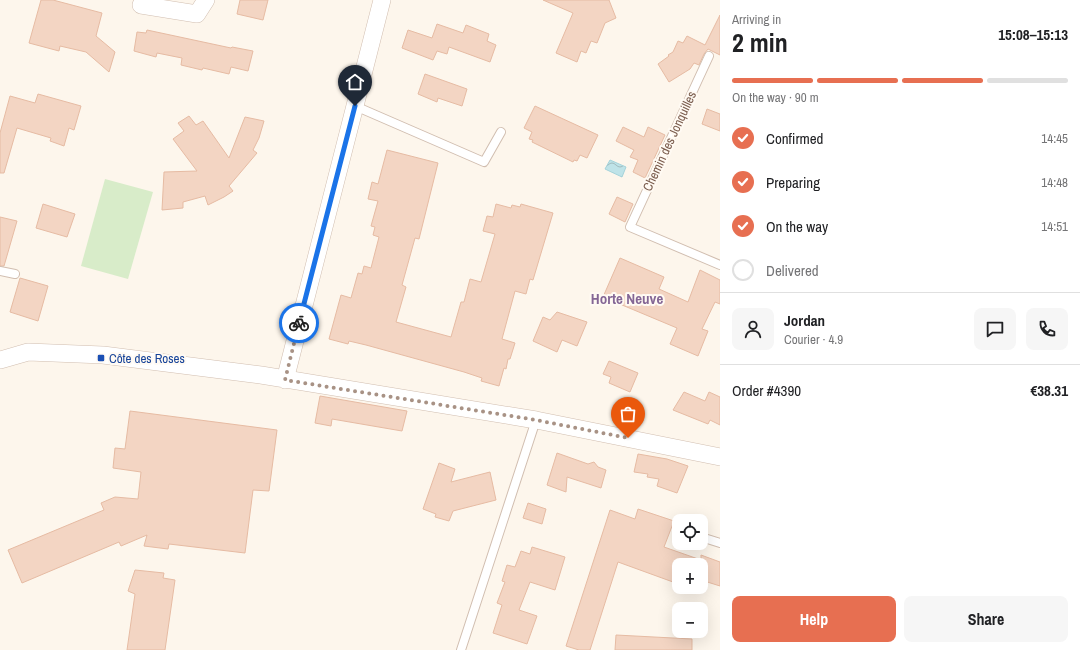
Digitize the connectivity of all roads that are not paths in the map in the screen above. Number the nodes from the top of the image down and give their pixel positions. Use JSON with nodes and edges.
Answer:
{"nodes":[{"id":1,"x":206,"y":0,"type":"edge"},
{"id":2,"x":382,"y":0,"type":"edge"},
{"id":3,"x":141,"y":5,"type":"dead end"},
{"id":4,"x":709,"y":56,"type":"dead end"},
{"id":5,"x":355,"y":106,"type":"junction"},
{"id":6,"x":501,"y":132,"type":"dead end"},
{"id":7,"x":720,"y":265,"type":"edge"},
{"id":8,"x":0,"y":271,"type":"edge"},
{"id":9,"x":15,"y":274,"type":"dead end"},
{"id":10,"x":0,"y":360,"type":"edge"},
{"id":11,"x":285,"y":380,"type":"junction"},
{"id":12,"x":536,"y":420,"type":"junction"},
{"id":13,"x":720,"y":457,"type":"edge"},
{"id":14,"x":708,"y":539,"type":"edge"},
{"id":15,"x":720,"y":543,"type":"edge"},
{"id":16,"x":461,"y":650,"type":"edge"}],
"edges":[{"from":1,"to":3,"type":"street"},
{"from":2,"to":5,"type":"street"},
{"from":4,"to":7,"type":"lane","name":"Chemin des Jonquilles"},
{"from":5,"to":6,"type":"lane"},
{"from":5,"to":11,"type":"street"},
{"from":8,"to":9,"type":"lane"},
{"from":10,"to":11,"type":"street"},
{"from":11,"to":12,"type":"street"},
{"from":12,"to":13,"type":"street"},
{"from":12,"to":16,"type":"lane"},
{"from":14,"to":15,"type":"lane"}]}
